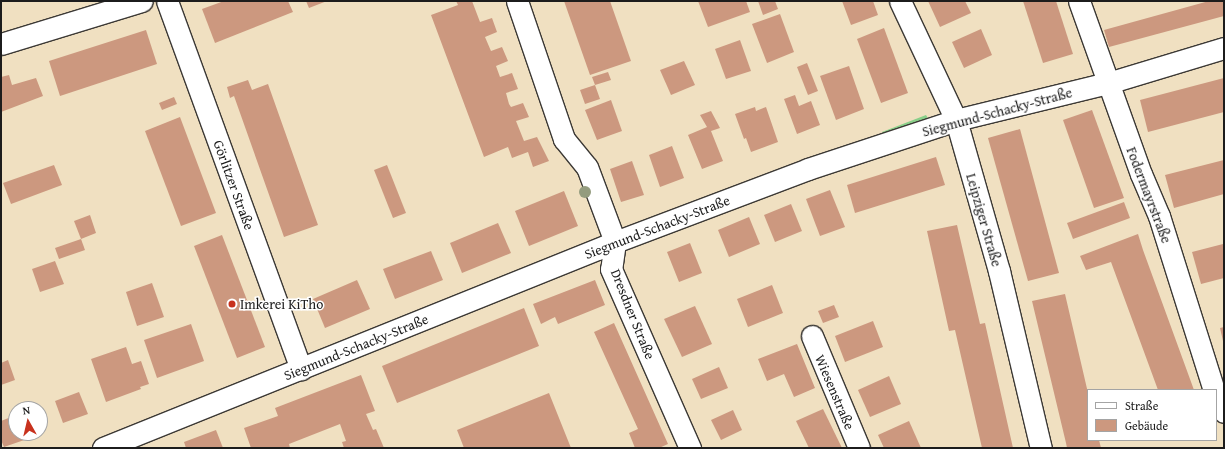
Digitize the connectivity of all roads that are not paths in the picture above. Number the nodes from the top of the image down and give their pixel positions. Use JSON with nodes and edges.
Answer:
{"nodes":[{"id":1,"x":142,"y":1,"type":"edge"},
{"id":2,"x":167,"y":1,"type":"edge"},
{"id":3,"x":516,"y":1,"type":"edge"},
{"id":4,"x":900,"y":1,"type":"edge"},
{"id":5,"x":1079,"y":1,"type":"edge"},
{"id":6,"x":1,"y":44,"type":"edge"},
{"id":7,"x":1224,"y":48,"type":"edge"},
{"id":8,"x":1108,"y":83,"type":"junction"},
{"id":9,"x":956,"y":120,"type":"junction"},
{"id":10,"x":615,"y":242,"type":"junction"},
{"id":11,"x":812,"y":336,"type":"dead end"},
{"id":12,"x":301,"y":369,"type":"junction"},
{"id":13,"x":1214,"y":389,"type":"edge"},
{"id":14,"x":1217,"y":401,"type":"edge"},
{"id":15,"x":1224,"y":412,"type":"edge"},
{"id":16,"x":103,"y":448,"type":"edge"},
{"id":17,"x":690,"y":448,"type":"edge"},
{"id":18,"x":859,"y":448,"type":"edge"},
{"id":19,"x":1041,"y":448,"type":"edge"}],
"edges":[{"from":1,"to":6,"type":"street"},
{"from":2,"to":12,"type":"street","name":"Görlitzer Straße"},
{"from":3,"to":10,"type":"street","name":"Dresdner Straße"},
{"from":4,"to":9,"type":"street","name":"Leipziger Straße"},
{"from":5,"to":8,"type":"street","name":"Fodermayrstraße"},
{"from":7,"to":8,"type":"street","name":"Siegmund-Schacky-Straße"},
{"from":8,"to":9,"type":"street","name":"Siegmund-Schacky-Straße"},
{"from":8,"to":13,"type":"street","name":"Fodermayrstraße"},
{"from":9,"to":10,"type":"street","name":"Siegmund-Schacky-Straße"},
{"from":9,"to":19,"type":"street","name":"Leipziger Straße"},
{"from":10,"to":12,"type":"street","name":"Siegmund-Schacky-Straße"},
{"from":10,"to":17,"type":"street","name":"Dresdner Straße"},
{"from":11,"to":18,"type":"street","name":"Wiesenstraße"},
{"from":12,"to":16,"type":"street","name":"Siegmund-Schacky-Straße"},
{"from":14,"to":15,"type":"street"}]}
